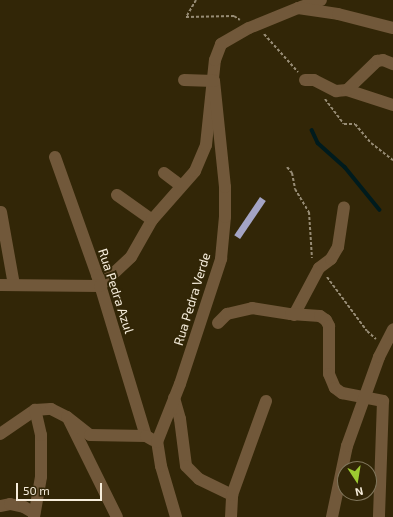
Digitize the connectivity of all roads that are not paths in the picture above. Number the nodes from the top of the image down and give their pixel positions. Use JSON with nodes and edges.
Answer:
{"nodes":[{"id":1,"x":320,"y":0,"type":"edge"},
{"id":2,"x":298,"y":8,"type":"junction"},
{"id":3,"x":393,"y":28,"type":"edge"},
{"id":4,"x":393,"y":64,"type":"edge"},
{"id":5,"x":184,"y":80,"type":"dead end"},
{"id":6,"x":305,"y":80,"type":"dead end"},
{"id":7,"x":214,"y":81,"type":"junction"},
{"id":8,"x":347,"y":90,"type":"junction"},
{"id":9,"x":393,"y":103,"type":"edge"},
{"id":10,"x":55,"y":157,"type":"dead end"},
{"id":11,"x":164,"y":173,"type":"dead end"},
{"id":12,"x":181,"y":186,"type":"junction"},
{"id":13,"x":117,"y":195,"type":"dead end"},
{"id":14,"x":344,"y":207,"type":"dead end"},
{"id":15,"x":1,"y":212,"type":"edge"},
{"id":16,"x":152,"y":220,"type":"junction"},
{"id":17,"x":0,"y":285,"type":"edge"},
{"id":18,"x":14,"y":285,"type":"junction"},
{"id":19,"x":100,"y":286,"type":"junction"},
{"id":20,"x":294,"y":315,"type":"junction"},
{"id":21,"x":218,"y":323,"type":"dead end"},
{"id":22,"x":393,"y":329,"type":"edge"},
{"id":23,"x":174,"y":398,"type":"junction"},
{"id":24,"x":366,"y":399,"type":"junction"},
{"id":25,"x":266,"y":401,"type":"dead end"},
{"id":26,"x":35,"y":410,"type":"junction"},
{"id":27,"x":68,"y":417,"type":"junction"},
{"id":28,"x":0,"y":434,"type":"edge"},
{"id":29,"x":146,"y":436,"type":"junction"},
{"id":30,"x":157,"y":442,"type":"junction"},
{"id":31,"x":232,"y":495,"type":"junction"},
{"id":32,"x":0,"y":506,"type":"edge"},
{"id":33,"x":34,"y":515,"type":"edge"},
{"id":34,"x":117,"y":517,"type":"edge"},
{"id":35,"x":176,"y":517,"type":"edge"},
{"id":36,"x":231,"y":517,"type":"edge"},
{"id":37,"x":332,"y":517,"type":"edge"},
{"id":38,"x":379,"y":517,"type":"edge"}],
"edges":[{"from":1,"to":2,"type":"street"},
{"from":2,"to":3,"type":"street"},
{"from":2,"to":7,"type":"street"},
{"from":4,"to":8,"type":"street"},
{"from":5,"to":7,"type":"street"},
{"from":6,"to":8,"type":"street"},
{"from":7,"to":12,"type":"street"},
{"from":7,"to":23,"type":"street","name":"Rua Pedra Verde"},
{"from":8,"to":9,"type":"street"},
{"from":10,"to":19,"type":"street","name":"Rua Pedra Azul"},
{"from":11,"to":12,"type":"street"},
{"from":12,"to":16,"type":"street"},
{"from":13,"to":16,"type":"street"},
{"from":14,"to":20,"type":"street"},
{"from":15,"to":18,"type":"street"},
{"from":16,"to":19,"type":"street"},
{"from":17,"to":18,"type":"street"},
{"from":18,"to":19,"type":"street"},
{"from":19,"to":29,"type":"street","name":"Rua Pedra Azul"},
{"from":20,"to":21,"type":"street"},
{"from":20,"to":24,"type":"street"},
{"from":22,"to":24,"type":"street"},
{"from":23,"to":30,"type":"street","name":"Rua Pedra Verde"},
{"from":23,"to":31,"type":"street"},
{"from":24,"to":37,"type":"street"},
{"from":24,"to":38,"type":"street"},
{"from":25,"to":31,"type":"street"},
{"from":26,"to":27,"type":"street"},
{"from":26,"to":28,"type":"street"},
{"from":26,"to":33,"type":"street"},
{"from":27,"to":29,"type":"street"},
{"from":27,"to":34,"type":"street"},
{"from":29,"to":30,"type":"street"},
{"from":30,"to":35,"type":"street"},
{"from":31,"to":36,"type":"street"},
{"from":32,"to":33,"type":"street"}]}
